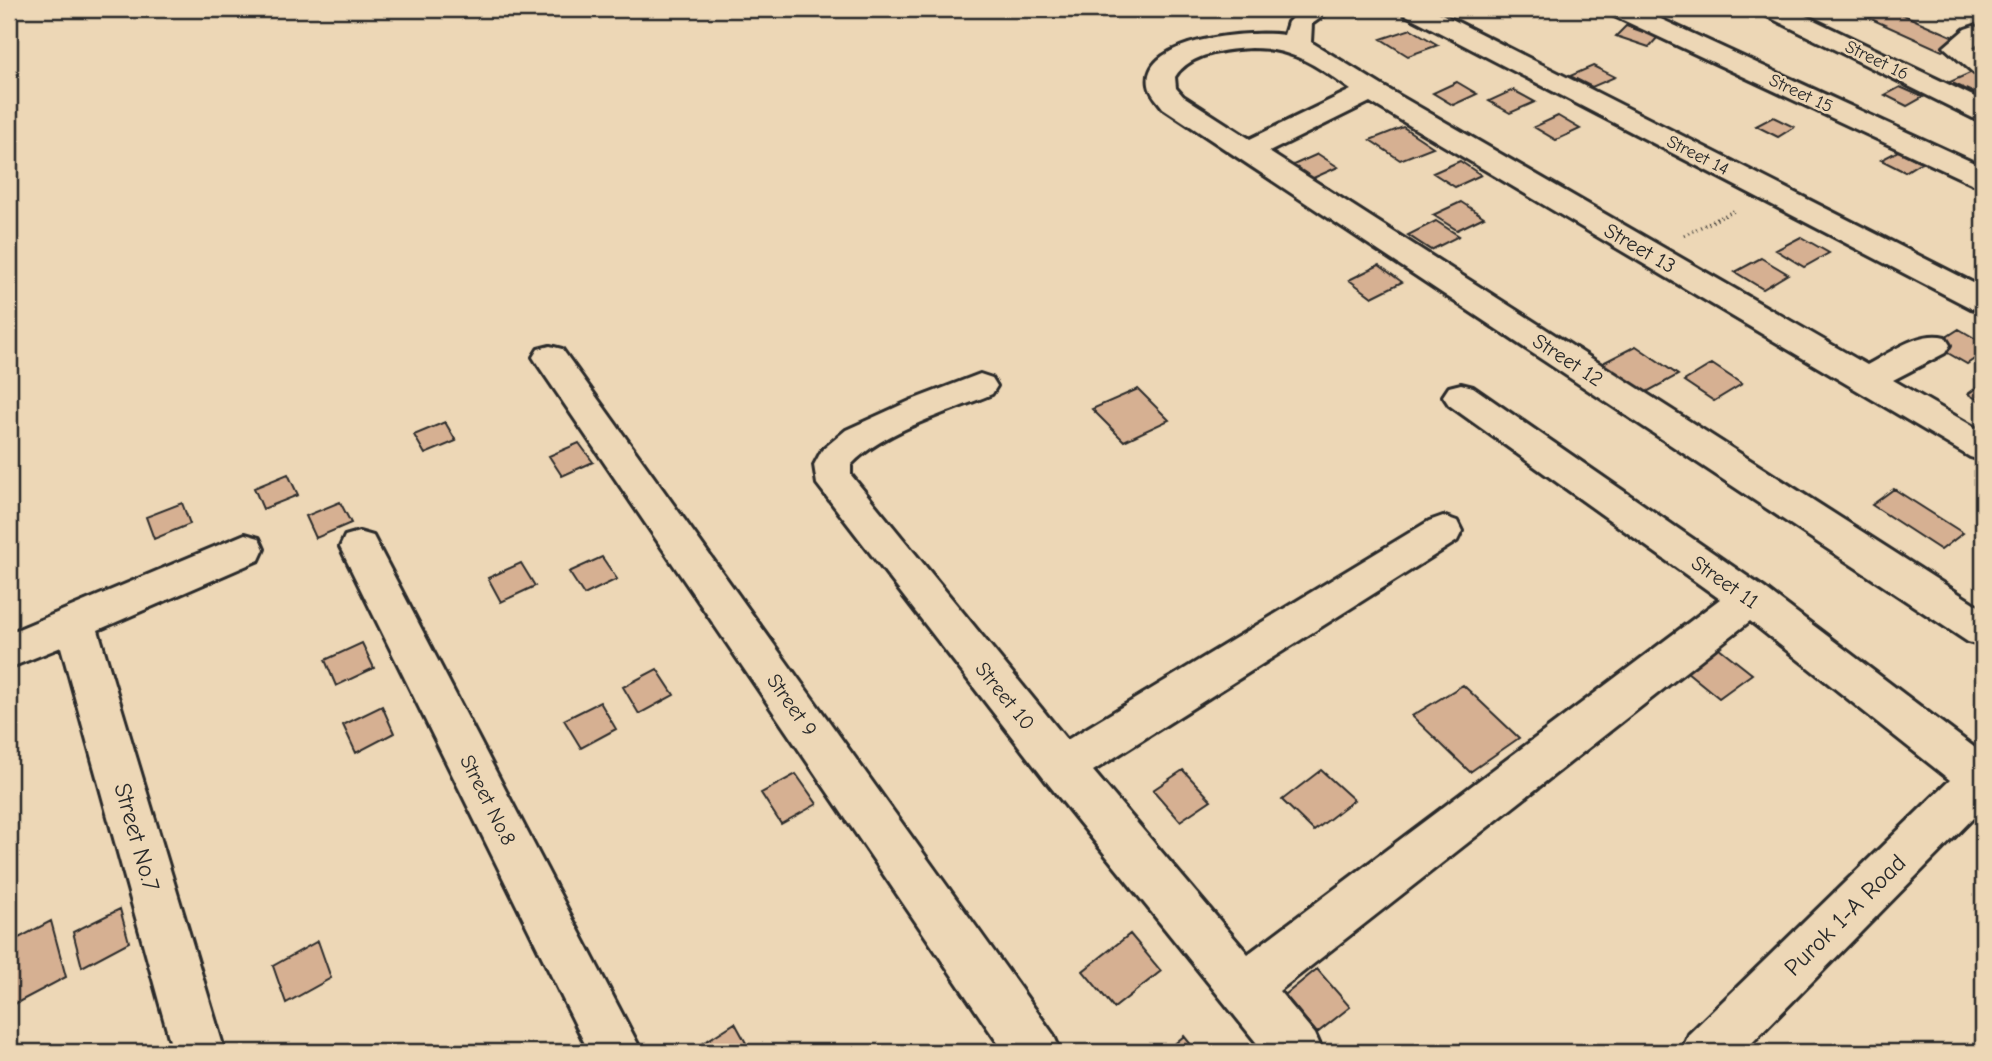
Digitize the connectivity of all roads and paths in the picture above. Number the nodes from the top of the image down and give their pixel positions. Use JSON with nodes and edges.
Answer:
{"nodes":[{"id":1,"x":1320,"y":9,"type":"edge"},
{"id":2,"x":1413,"y":9,"type":"edge"},
{"id":3,"x":1619,"y":9,"type":"edge"},
{"id":4,"x":1772,"y":9,"type":"edge"},
{"id":5,"x":1974,"y":34,"type":"dead end"},
{"id":6,"x":1299,"y":46,"type":"junction"},
{"id":7,"x":1983,"y":67,"type":"edge"},
{"id":8,"x":1371,"y":91,"type":"junction"},
{"id":9,"x":1983,"y":111,"type":"edge"},
{"id":10,"x":1248,"y":151,"type":"junction"},
{"id":11,"x":1983,"y":178,"type":"edge"},
{"id":12,"x":1771,"y":192,"type":"junction"},
{"id":13,"x":1648,"y":253,"type":"junction"},
{"id":14,"x":1983,"y":301,"type":"edge"},
{"id":15,"x":1933,"y":345,"type":"dead end"},
{"id":16,"x":550,"y":357,"type":"dead end"},
{"id":17,"x":1867,"y":379,"type":"junction"},
{"id":18,"x":979,"y":386,"type":"dead end"},
{"id":19,"x":1461,"y":396,"type":"dead end"},
{"id":20,"x":1983,"y":448,"type":"edge"},
{"id":21,"x":1443,"y":531,"type":"dead end"},
{"id":22,"x":359,"y":547,"type":"dead end"},
{"id":23,"x":246,"y":549,"type":"dead end"},
{"id":24,"x":1750,"y":599,"type":"junction"},
{"id":25,"x":75,"y":623,"type":"junction"},
{"id":26,"x":1983,"y":630,"type":"edge"},
{"id":27,"x":9,"y":651,"type":"edge"},
{"id":28,"x":1062,"y":767,"type":"junction"},
{"id":29,"x":1983,"y":778,"type":"edge"},
{"id":30,"x":1243,"y":988,"type":"junction"},
{"id":31,"x":199,"y":1052,"type":"edge"},
{"id":32,"x":617,"y":1052,"type":"edge"},
{"id":33,"x":1035,"y":1052,"type":"edge"},
{"id":34,"x":1297,"y":1052,"type":"edge"},
{"id":35,"x":1707,"y":1052,"type":"edge"}],
"edges":[{"from":1,"to":6,"type":"street"},
{"from":2,"to":12,"type":"street","name":"Street 14"},
{"from":3,"to":11,"type":"street","name":"Street 15"},
{"from":4,"to":9,"type":"street","name":"Street 16"},
{"from":5,"to":7,"type":"street"},
{"from":6,"to":8,"type":"street","name":"Street 13"},
{"from":6,"to":10,"type":"street","name":"Street 12"},
{"from":8,"to":10,"type":"street"},
{"from":8,"to":13,"type":"street","name":"Street 13"},
{"from":10,"to":26,"type":"street","name":"Street 12"},
{"from":12,"to":13,"type":"path"},
{"from":12,"to":14,"type":"street","name":"Street 14"},
{"from":13,"to":17,"type":"street","name":"Street 13"},
{"from":15,"to":17,"type":"street"},
{"from":16,"to":33,"type":"street","name":"Street 9"},
{"from":17,"to":20,"type":"street","name":"Street 13"},
{"from":18,"to":28,"type":"street","name":"Street 10"},
{"from":19,"to":24,"type":"street","name":"Street 11"},
{"from":21,"to":28,"type":"street"},
{"from":22,"to":32,"type":"street","name":"Street No.8"},
{"from":23,"to":25,"type":"street"},
{"from":24,"to":29,"type":"street","name":"Street 11"},
{"from":24,"to":30,"type":"street"},
{"from":25,"to":27,"type":"street"},
{"from":25,"to":31,"type":"street","name":"Street No.7"},
{"from":28,"to":30,"type":"street","name":"Street 10"},
{"from":29,"to":35,"type":"street","name":"Purok 1-A Road"},
{"from":30,"to":34,"type":"street","name":"Street 10"}]}
